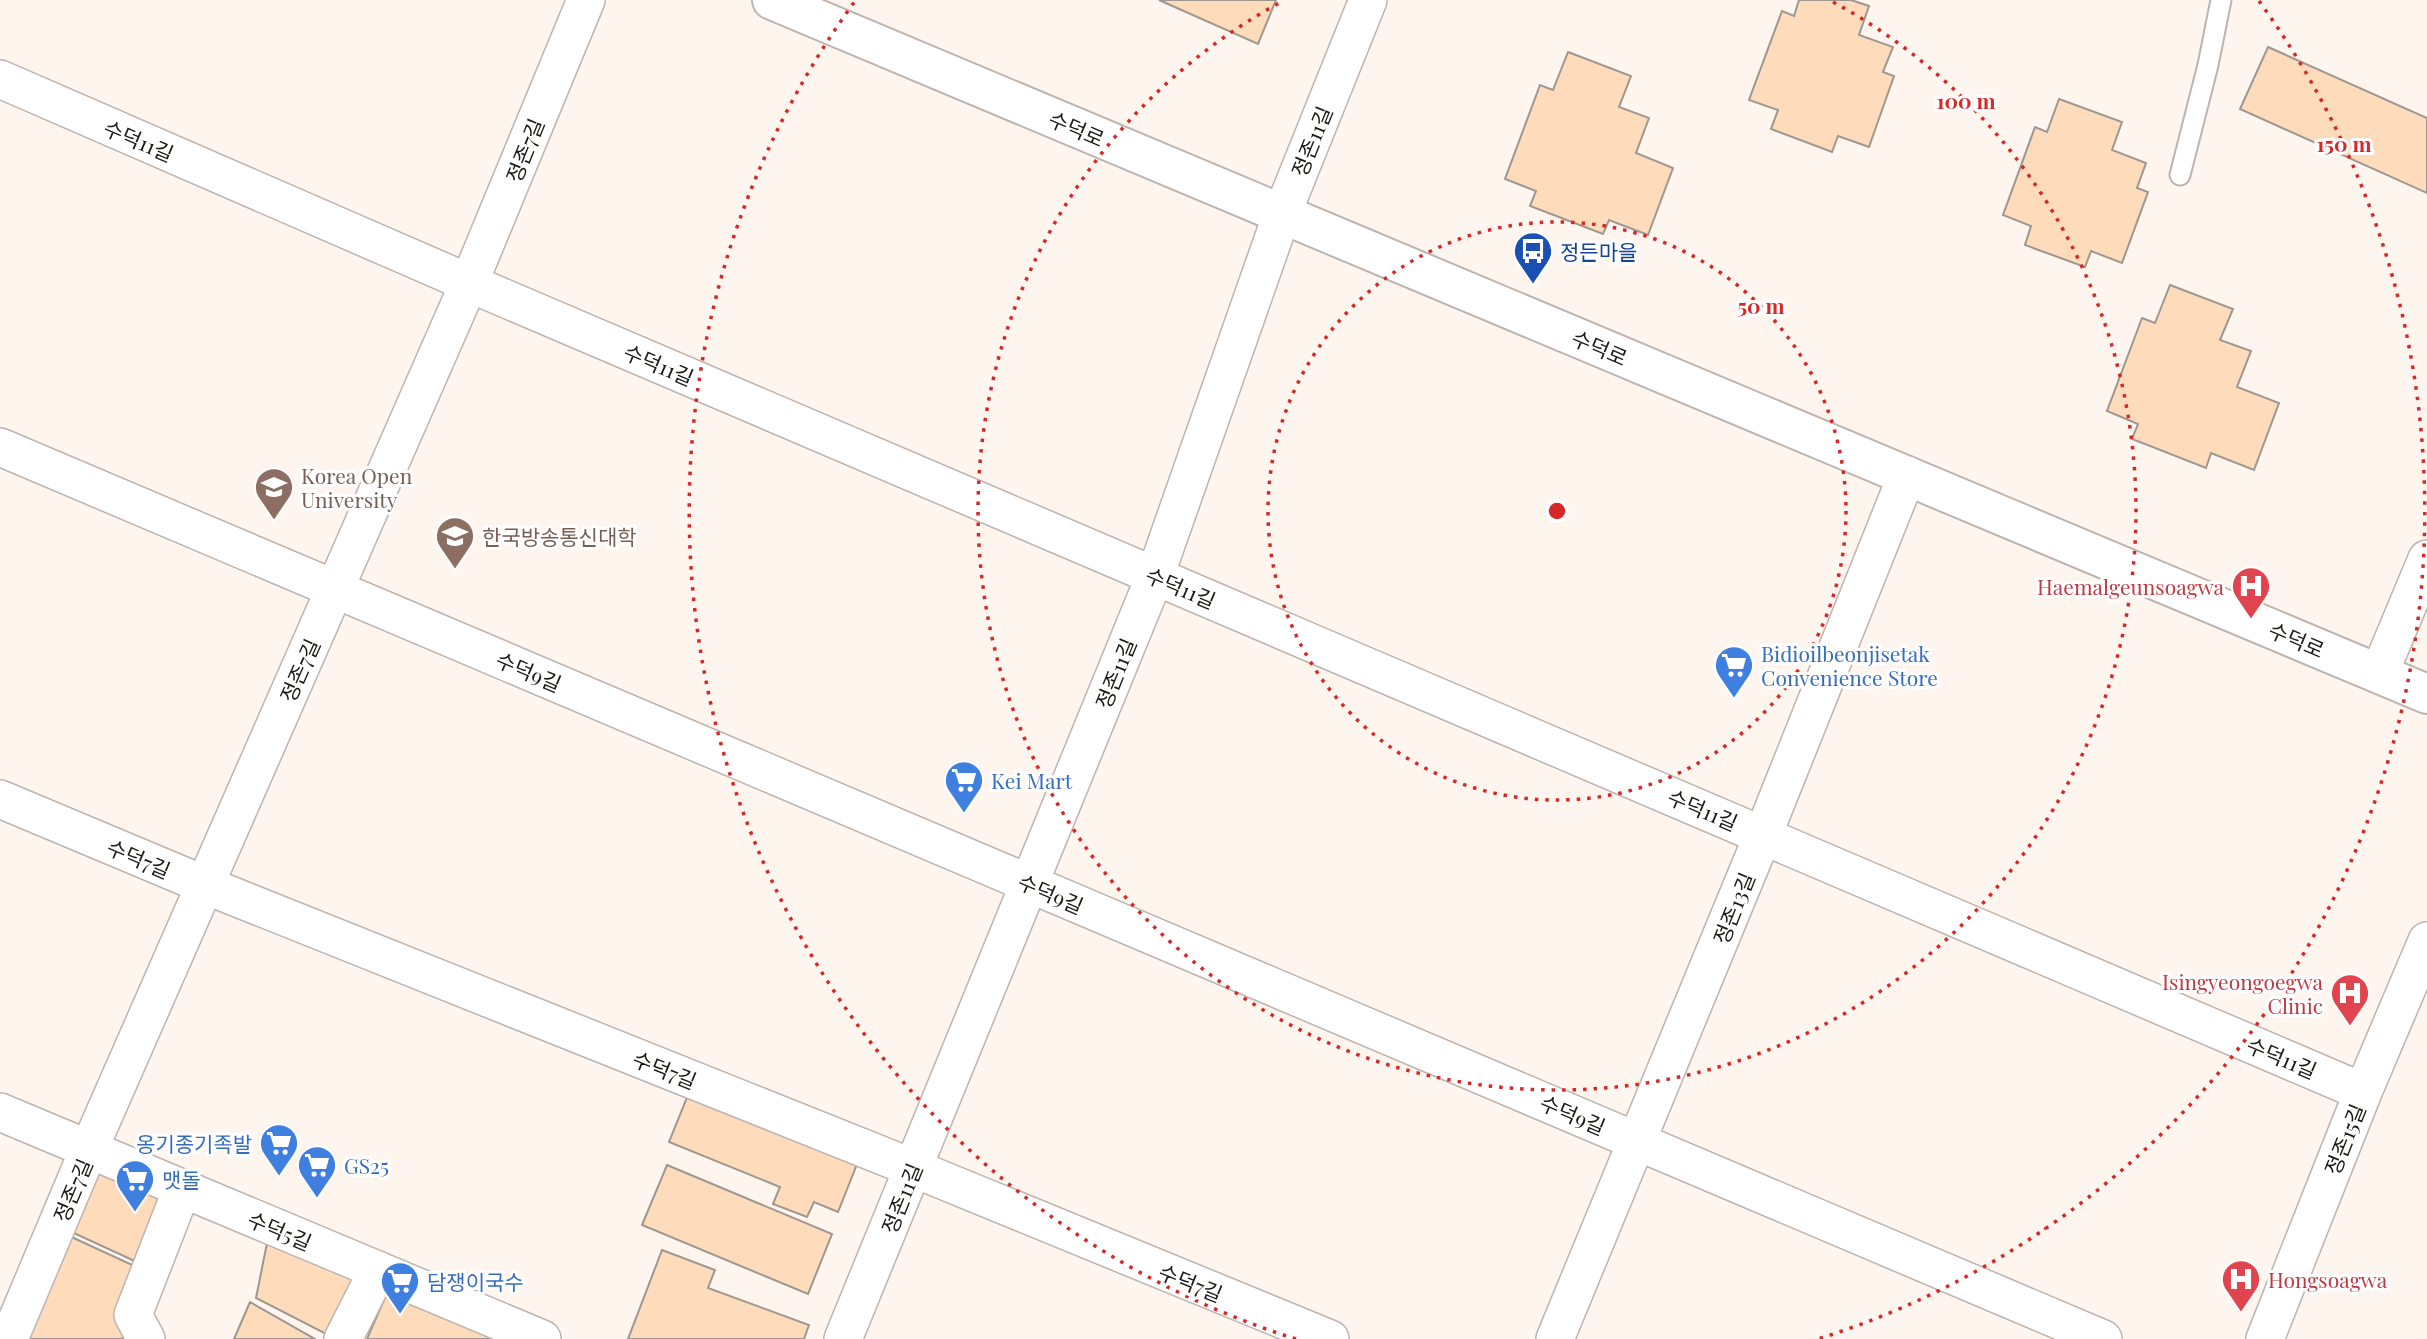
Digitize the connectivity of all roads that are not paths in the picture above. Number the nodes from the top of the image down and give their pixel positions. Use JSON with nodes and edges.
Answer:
{"nodes":[{"id":1,"x":586,"y":0,"type":"edge"},
{"id":2,"x":772,"y":0,"type":"edge"},
{"id":3,"x":1368,"y":0,"type":"edge"},
{"id":4,"x":2221,"y":0,"type":"edge"},
{"id":5,"x":0,"y":79,"type":"edge"},
{"id":6,"x":2180,"y":174,"type":"dead end"},
{"id":7,"x":1282,"y":214,"type":"junction"},
{"id":8,"x":469,"y":283,"type":"junction"},
{"id":9,"x":0,"y":447,"type":"edge"},
{"id":10,"x":1907,"y":475,"type":"junction"},
{"id":11,"x":2427,"y":559,"type":"edge"},
{"id":12,"x":1155,"y":576,"type":"junction"},
{"id":13,"x":335,"y":589,"type":"junction"},
{"id":14,"x":2379,"y":674,"type":"junction"},
{"id":15,"x":2427,"y":694,"type":"edge"},
{"id":16,"x":0,"y":800,"type":"edge"},
{"id":17,"x":1763,"y":835,"type":"junction"},
{"id":18,"x":1029,"y":884,"type":"junction"},
{"id":19,"x":205,"y":885,"type":"junction"},
{"id":20,"x":2427,"y":941,"type":"edge"},
{"id":21,"x":2363,"y":1092,"type":"junction"},
{"id":22,"x":0,"y":1112,"type":"edge"},
{"id":23,"x":1636,"y":1141,"type":"junction"},
{"id":24,"x":89,"y":1149,"type":"junction"},
{"id":25,"x":913,"y":1168,"type":"junction"},
{"id":26,"x":183,"y":1189,"type":"junction"},
{"id":27,"x":378,"y":1270,"type":"junction"},
{"id":28,"x":9,"y":1339,"type":"edge"},
{"id":29,"x":146,"y":1339,"type":"edge"},
{"id":30,"x":343,"y":1339,"type":"edge"},
{"id":31,"x":542,"y":1339,"type":"edge"},
{"id":32,"x":843,"y":1339,"type":"edge"},
{"id":33,"x":1330,"y":1339,"type":"edge"},
{"id":34,"x":1555,"y":1339,"type":"edge"},
{"id":35,"x":2103,"y":1339,"type":"edge"},
{"id":36,"x":2265,"y":1339,"type":"edge"}],
"edges":[{"from":1,"to":8,"type":"street","name":"정존7길"},
{"from":2,"to":7,"type":"main road","name":"수덕로"},
{"from":3,"to":7,"type":"street","name":"정존11길"},
{"from":4,"to":6,"type":"lane"},
{"from":5,"to":8,"type":"street","name":"수덕11길"},
{"from":7,"to":10,"type":"main road","name":"수덕로"},
{"from":7,"to":12,"type":"street","name":"정존11길"},
{"from":8,"to":12,"type":"street","name":"수덕11길"},
{"from":8,"to":13,"type":"street","name":"정존7길"},
{"from":9,"to":13,"type":"street","name":"수덕9길"},
{"from":10,"to":14,"type":"main road","name":"수덕로"},
{"from":10,"to":17,"type":"street","name":"정존13길"},
{"from":11,"to":14,"type":"street"},
{"from":12,"to":17,"type":"street","name":"수덕11길"},
{"from":12,"to":18,"type":"street","name":"정존11길"},
{"from":13,"to":18,"type":"street","name":"수덕9길"},
{"from":13,"to":19,"type":"street","name":"정존7길"},
{"from":14,"to":15,"type":"main road","name":"수덕로"},
{"from":16,"to":19,"type":"street","name":"수덕7길"},
{"from":17,"to":21,"type":"street","name":"수덕11길"},
{"from":17,"to":23,"type":"street","name":"정존13길"},
{"from":18,"to":23,"type":"street","name":"수덕9길"},
{"from":18,"to":25,"type":"street","name":"정존11길"},
{"from":19,"to":24,"type":"street","name":"정존7길"},
{"from":19,"to":25,"type":"street","name":"수덕7길"},
{"from":20,"to":21,"type":"street","name":"정존15길"},
{"from":21,"to":36,"type":"street","name":"정존15길"},
{"from":22,"to":24,"type":"street","name":"수덕5길"},
{"from":23,"to":34,"type":"street","name":"정존13길"},
{"from":23,"to":35,"type":"street","name":"수덕9길"},
{"from":24,"to":26,"type":"street","name":"수덕5길"},
{"from":24,"to":28,"type":"street","name":"정존7길"},
{"from":25,"to":32,"type":"street","name":"정존11길"},
{"from":25,"to":33,"type":"street","name":"수덕7길"},
{"from":26,"to":27,"type":"street","name":"수덕5길"},
{"from":26,"to":29,"type":"street"},
{"from":27,"to":30,"type":"street"},
{"from":27,"to":31,"type":"street","name":"수덕5길"}]}
